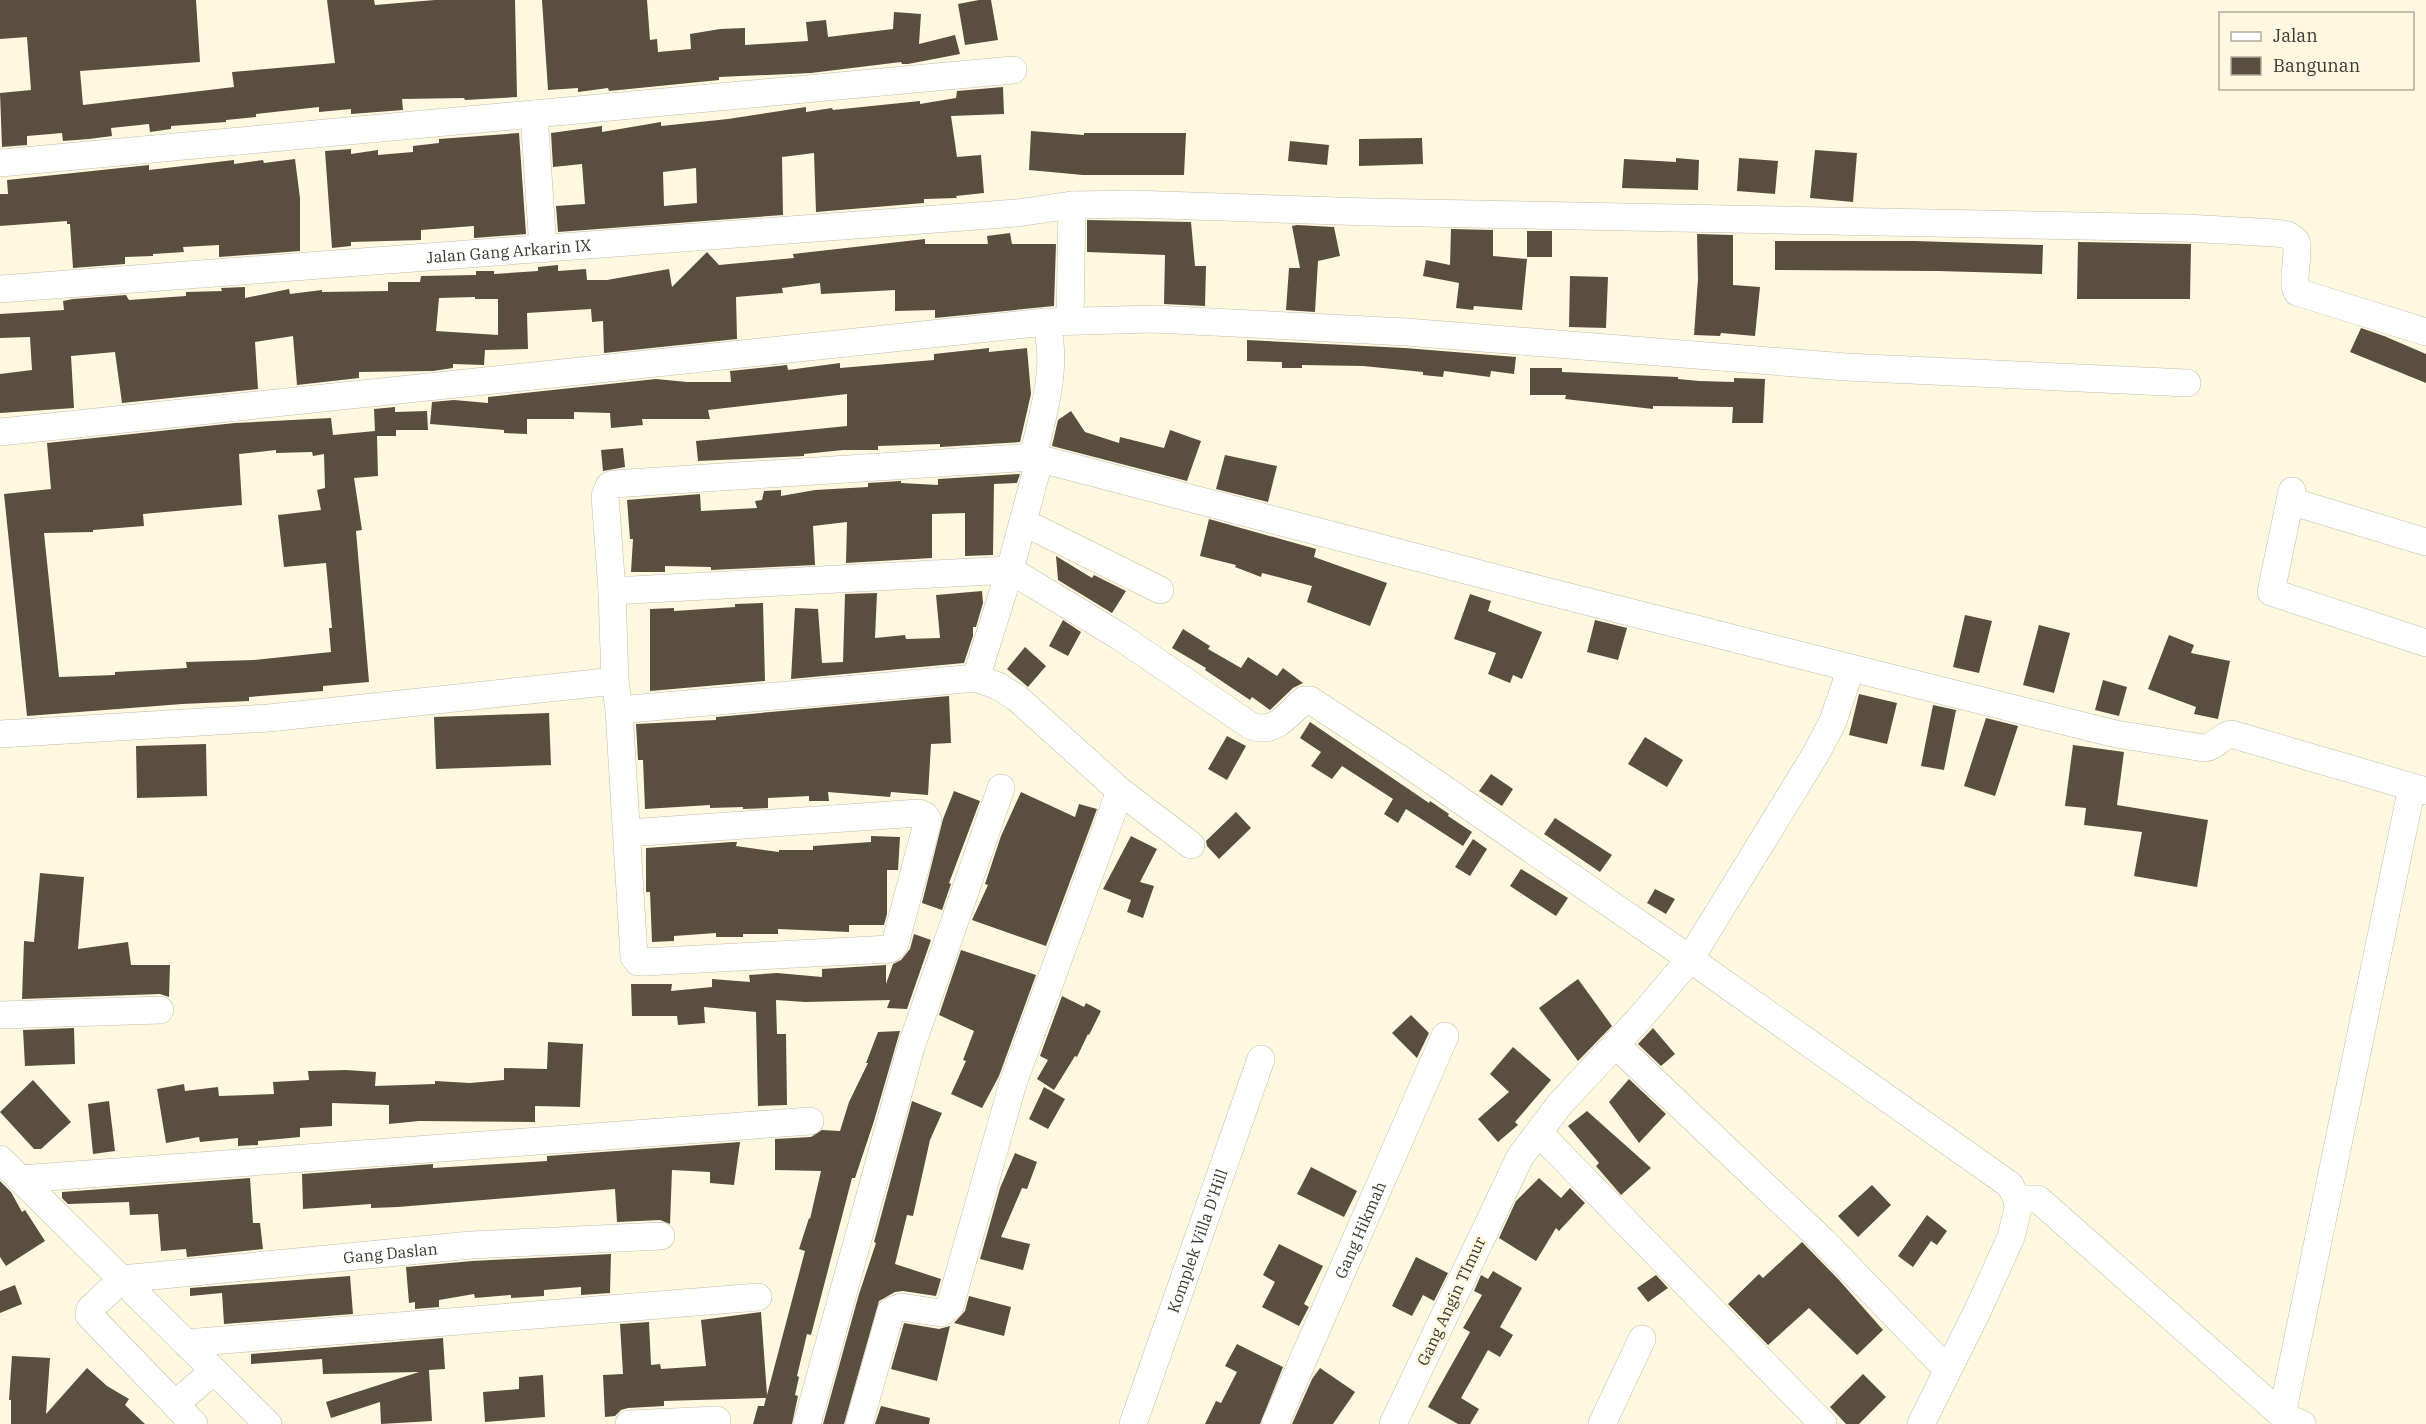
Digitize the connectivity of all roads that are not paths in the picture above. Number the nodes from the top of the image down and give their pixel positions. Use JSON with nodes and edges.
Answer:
{"nodes":[{"id":1,"x":1013,"y":70,"type":"dead end"},
{"id":2,"x":534,"y":114,"type":"junction"},
{"id":3,"x":0,"y":163,"type":"edge"},
{"id":4,"x":1072,"y":205,"type":"junction"},
{"id":5,"x":543,"y":249,"type":"junction"},
{"id":6,"x":0,"y":289,"type":"edge"},
{"id":7,"x":1058,"y":322,"type":"junction"},
{"id":8,"x":2426,"y":332,"type":"edge"},
{"id":9,"x":2187,"y":383,"type":"dead end"},
{"id":10,"x":0,"y":432,"type":"edge"},
{"id":11,"x":1037,"y":457,"type":"junction"},
{"id":12,"x":1023,"y":522,"type":"junction"},
{"id":13,"x":2426,"y":542,"type":"edge"},
{"id":14,"x":1010,"y":570,"type":"junction"},
{"id":15,"x":1160,"y":590,"type":"dead end"},
{"id":16,"x":612,"y":591,"type":"junction"},
{"id":17,"x":2426,"y":643,"type":"edge"},
{"id":18,"x":1851,"y":668,"type":"junction"},
{"id":19,"x":976,"y":678,"type":"junction"},
{"id":20,"x":615,"y":681,"type":"junction"},
{"id":21,"x":619,"y":710,"type":"junction"},
{"id":22,"x":0,"y":734,"type":"edge"},
{"id":23,"x":1001,"y":788,"type":"dead end"},
{"id":24,"x":2419,"y":789,"type":"edge"},
{"id":25,"x":1120,"y":791,"type":"junction"},
{"id":26,"x":627,"y":833,"type":"junction"},
{"id":27,"x":1191,"y":845,"type":"dead end"},
{"id":28,"x":1690,"y":959,"type":"junction"},
{"id":29,"x":160,"y":1010,"type":"dead end"},
{"id":30,"x":0,"y":1014,"type":"edge"},
{"id":31,"x":1445,"y":1036,"type":"dead end"},
{"id":32,"x":1615,"y":1044,"type":"junction"},
{"id":33,"x":1261,"y":1059,"type":"dead end"},
{"id":34,"x":810,"y":1120,"type":"dead end"},
{"id":35,"x":1539,"y":1133,"type":"junction"},
{"id":36,"x":0,"y":1159,"type":"edge"},
{"id":37,"x":20,"y":1179,"type":"junction"},
{"id":38,"x":2017,"y":1199,"type":"junction"},
{"id":39,"x":661,"y":1236,"type":"dead end"},
{"id":40,"x":122,"y":1279,"type":"junction"},
{"id":41,"x":758,"y":1297,"type":"dead end"},
{"id":42,"x":1642,"y":1339,"type":"dead end"},
{"id":43,"x":186,"y":1343,"type":"junction"},
{"id":44,"x":1947,"y":1369,"type":"junction"},
{"id":45,"x":214,"y":1371,"type":"junction"},
{"id":46,"x":175,"y":1404,"type":"junction"},
{"id":47,"x":2292,"y":1419,"type":"edge"},
{"id":48,"x":717,"y":1420,"type":"dead end"},
{"id":49,"x":195,"y":1424,"type":"edge"},
{"id":50,"x":268,"y":1424,"type":"edge"},
{"id":51,"x":629,"y":1424,"type":"edge"},
{"id":52,"x":807,"y":1424,"type":"edge"},
{"id":53,"x":859,"y":1424,"type":"edge"},
{"id":54,"x":1133,"y":1424,"type":"edge"},
{"id":55,"x":1275,"y":1424,"type":"edge"},
{"id":56,"x":1393,"y":1424,"type":"edge"},
{"id":57,"x":1602,"y":1424,"type":"edge"},
{"id":58,"x":1824,"y":1424,"type":"edge"},
{"id":59,"x":1921,"y":1424,"type":"edge"}],
"edges":[{"from":1,"to":2,"type":"street"},
{"from":2,"to":3,"type":"street"},
{"from":2,"to":5,"type":"street"},
{"from":4,"to":5,"type":"street","name":"Jalan Gang Arkarin IX"},
{"from":4,"to":7,"type":"street"},
{"from":4,"to":8,"type":"street","name":"Jalan Gang Arkarin IX"},
{"from":5,"to":6,"type":"street","name":"Jalan Gang Arkarin IX"},
{"from":7,"to":9,"type":"street"},
{"from":7,"to":10,"type":"street"},
{"from":7,"to":11,"type":"street"},
{"from":11,"to":12,"type":"street"},
{"from":11,"to":16,"type":"street"},
{"from":11,"to":18,"type":"street"},
{"from":12,"to":14,"type":"street"},
{"from":12,"to":15,"type":"street"},
{"from":13,"to":17,"type":"street"},
{"from":14,"to":16,"type":"street"},
{"from":14,"to":19,"type":"street"},
{"from":14,"to":28,"type":"street"},
{"from":16,"to":20,"type":"street"},
{"from":18,"to":24,"type":"street"},
{"from":18,"to":28,"type":"street","name":"Gang Angin TImur"},
{"from":19,"to":21,"type":"street"},
{"from":19,"to":25,"type":"street"},
{"from":20,"to":21,"type":"street"},
{"from":20,"to":22,"type":"street"},
{"from":21,"to":26,"type":"street"},
{"from":23,"to":52,"type":"street"},
{"from":24,"to":47,"type":"street"},
{"from":25,"to":27,"type":"street"},
{"from":25,"to":53,"type":"street"},
{"from":26,"to":26,"type":"street"},
{"from":28,"to":32,"type":"street","name":"Gang Angin TImur"},
{"from":28,"to":38,"type":"street"},
{"from":29,"to":30,"type":"street"},
{"from":31,"to":55,"type":"street","name":"Gang Hikmah"},
{"from":32,"to":35,"type":"street","name":"Gang Angin TImur"},
{"from":32,"to":44,"type":"street"},
{"from":33,"to":54,"type":"street","name":"Komplek Villa D'Hill"},
{"from":34,"to":37,"type":"street"},
{"from":35,"to":56,"type":"street","name":"Gang Angin TImur"},
{"from":35,"to":58,"type":"street"},
{"from":36,"to":37,"type":"street"},
{"from":37,"to":40,"type":"street"},
{"from":38,"to":44,"type":"street"},
{"from":38,"to":47,"type":"street"},
{"from":39,"to":40,"type":"street","name":"Gang Daslan"},
{"from":40,"to":43,"type":"street"},
{"from":40,"to":46,"type":"street"},
{"from":41,"to":43,"type":"street"},
{"from":42,"to":57,"type":"street"},
{"from":43,"to":45,"type":"street"},
{"from":44,"to":59,"type":"street"},
{"from":45,"to":46,"type":"street"},
{"from":45,"to":50,"type":"street"},
{"from":46,"to":49,"type":"street"},
{"from":48,"to":51,"type":"street"}]}
